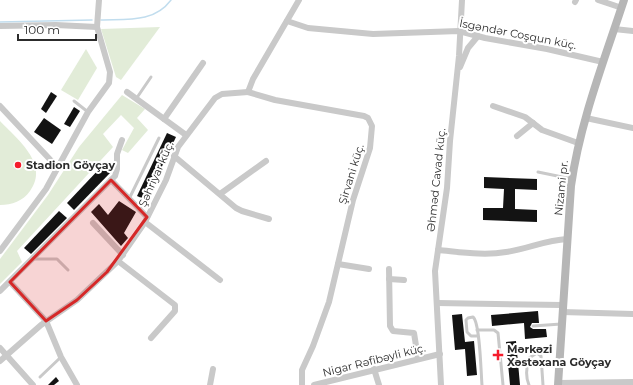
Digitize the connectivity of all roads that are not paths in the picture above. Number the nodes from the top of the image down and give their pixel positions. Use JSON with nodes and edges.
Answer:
{"nodes":[{"id":1,"x":99,"y":0,"type":"edge"},
{"id":2,"x":299,"y":0,"type":"edge"},
{"id":3,"x":462,"y":0,"type":"edge"},
{"id":4,"x":598,"y":0,"type":"edge"},
{"id":5,"x":623,"y":4,"type":"edge"},
{"id":6,"x":287,"y":22,"type":"junction"},
{"id":7,"x":0,"y":26,"type":"edge"},
{"id":8,"x":97,"y":27,"type":"junction"},
{"id":9,"x":614,"y":29,"type":"junction"},
{"id":10,"x":459,"y":31,"type":"junction"},
{"id":11,"x":633,"y":31,"type":"edge"},
{"id":12,"x":478,"y":36,"type":"junction"},
{"id":13,"x":603,"y":62,"type":"junction"},
{"id":14,"x":203,"y":63,"type":"dead end"},
{"id":15,"x":457,"y":72,"type":"junction"},
{"id":16,"x":151,"y":77,"type":"dead end"},
{"id":17,"x":127,"y":92,"type":"dead end"},
{"id":18,"x":248,"y":92,"type":"junction"},
{"id":19,"x":136,"y":98,"type":"junction"},
{"id":20,"x":74,"y":101,"type":"dead end"},
{"id":21,"x":0,"y":106,"type":"edge"},
{"id":22,"x":493,"y":106,"type":"dead end"},
{"id":23,"x":88,"y":112,"type":"junction"},
{"id":24,"x":164,"y":118,"type":"junction"},
{"id":25,"x":586,"y":118,"type":"junction"},
{"id":26,"x":534,"y":123,"type":"junction"},
{"id":27,"x":633,"y":128,"type":"edge"},
{"id":28,"x":186,"y":135,"type":"junction"},
{"id":29,"x":517,"y":136,"type":"dead end"},
{"id":30,"x":159,"y":138,"type":"dead end"},
{"id":31,"x":122,"y":140,"type":"dead end"},
{"id":32,"x":578,"y":143,"type":"junction"},
{"id":33,"x":174,"y":156,"type":"junction"},
{"id":34,"x":266,"y":161,"type":"dead end"},
{"id":35,"x":58,"y":168,"type":"junction"},
{"id":36,"x":538,"y":172,"type":"dead end"},
{"id":37,"x":572,"y":179,"type":"junction"},
{"id":38,"x":111,"y":180,"type":"junction"},
{"id":39,"x":220,"y":194,"type":"junction"},
{"id":40,"x":129,"y":199,"type":"junction"},
{"id":41,"x":269,"y":219,"type":"dead end"},
{"id":42,"x":146,"y":220,"type":"junction"},
{"id":43,"x":93,"y":222,"type":"dead end"},
{"id":44,"x":567,"y":239,"type":"junction"},
{"id":45,"x":438,"y":250,"type":"junction"},
{"id":46,"x":0,"y":251,"type":"edge"},
{"id":47,"x":123,"y":255,"type":"junction"},
{"id":48,"x":32,"y":259,"type":"junction"},
{"id":49,"x":118,"y":261,"type":"junction"},
{"id":50,"x":338,"y":264,"type":"junction"},
{"id":51,"x":369,"y":269,"type":"dead end"},
{"id":52,"x":389,"y":269,"type":"dead end"},
{"id":53,"x":68,"y":270,"type":"dead end"},
{"id":54,"x":389,"y":279,"type":"junction"},
{"id":55,"x":220,"y":280,"type":"dead end"},
{"id":56,"x":404,"y":280,"type":"dead end"},
{"id":57,"x":10,"y":282,"type":"junction"},
{"id":58,"x":0,"y":291,"type":"edge"},
{"id":59,"x":437,"y":302,"type":"junction"},
{"id":60,"x":562,"y":308,"type":"junction"},
{"id":61,"x":633,"y":314,"type":"edge"},
{"id":62,"x":46,"y":321,"type":"junction"},
{"id":63,"x":561,"y":324,"type":"junction"},
{"id":64,"x":533,"y":326,"type":"dead end"},
{"id":65,"x":477,"y":330,"type":"junction"},
{"id":66,"x":478,"y":336,"type":"junction"},
{"id":67,"x":151,"y":338,"type":"dead end"},
{"id":68,"x":0,"y":348,"type":"edge"},
{"id":69,"x":440,"y":354,"type":"junction"},
{"id":70,"x":6,"y":355,"type":"junction"},
{"id":71,"x":61,"y":357,"type":"junction"},
{"id":72,"x":418,"y":358,"type":"junction"},
{"id":73,"x":0,"y":361,"type":"edge"},
{"id":74,"x":213,"y":369,"type":"dead end"},
{"id":75,"x":374,"y":369,"type":"junction"},
{"id":76,"x":40,"y":377,"type":"dead end"},
{"id":77,"x":633,"y":382,"type":"edge"},
{"id":78,"x":558,"y":384,"type":"edge"},
{"id":79,"x":33,"y":385,"type":"edge"},
{"id":80,"x":77,"y":385,"type":"edge"},
{"id":81,"x":210,"y":385,"type":"edge"},
{"id":82,"x":302,"y":385,"type":"edge"},
{"id":83,"x":314,"y":385,"type":"edge"},
{"id":84,"x":379,"y":385,"type":"edge"},
{"id":85,"x":441,"y":385,"type":"edge"},
{"id":86,"x":482,"y":385,"type":"edge"},
{"id":87,"x":503,"y":385,"type":"edge"},
{"id":88,"x":529,"y":385,"type":"edge"},
{"id":89,"x":544,"y":385,"type":"edge"}],
"edges":[{"from":1,"to":8,"type":"street"},
{"from":2,"to":6,"type":"street"},
{"from":3,"to":10,"type":"street","name":"Əhməd Cavad küç."},
{"from":4,"to":5,"type":"street"},
{"from":5,"to":9,"type":"street","name":"Nizami pr."},
{"from":6,"to":10,"type":"street","name":"İsgəndər Coşqun küç."},
{"from":6,"to":18,"type":"street"},
{"from":7,"to":8,"type":"street"},
{"from":8,"to":23,"type":"street"},
{"from":9,"to":11,"type":"street"},
{"from":9,"to":13,"type":"street","name":"Nizami pr."},
{"from":10,"to":12,"type":"street","name":"İsgəndər Coşqun küç."},
{"from":10,"to":15,"type":"street","name":"Əhməd Cavad küç."},
{"from":12,"to":13,"type":"street","name":"İsgəndər Coşqun küç."},
{"from":12,"to":15,"type":"street"},
{"from":13,"to":25,"type":"street","name":"Nizami pr."},
{"from":14,"to":24,"type":"street"},
{"from":15,"to":45,"type":"street","name":"Əhməd Cavad küç."},
{"from":16,"to":19,"type":"lane"},
{"from":17,"to":19,"type":"street"},
{"from":18,"to":28,"type":"street","name":"Şəhriyar küç."},
{"from":18,"to":50,"type":"street","name":"Şirvani küç."},
{"from":19,"to":24,"type":"street"},
{"from":20,"to":23,"type":"lane"},
{"from":21,"to":35,"type":"street"},
{"from":22,"to":26,"type":"street"},
{"from":23,"to":35,"type":"street"},
{"from":24,"to":28,"type":"street"},
{"from":25,"to":27,"type":"street"},
{"from":25,"to":32,"type":"street","name":"Nizami pr."},
{"from":26,"to":29,"type":"street"},
{"from":26,"to":32,"type":"street"},
{"from":28,"to":33,"type":"street","name":"Şəhriyar küç."},
{"from":30,"to":40,"type":"lane"},
{"from":31,"to":38,"type":"street"},
{"from":32,"to":37,"type":"street","name":"Nizami pr."},
{"from":33,"to":39,"type":"street"},
{"from":33,"to":42,"type":"street","name":"Şəhriyar küç."},
{"from":34,"to":39,"type":"street"},
{"from":35,"to":46,"type":"street"},
{"from":36,"to":37,"type":"lane"},
{"from":37,"to":44,"type":"street","name":"Nizami pr."},
{"from":38,"to":40,"type":"street"},
{"from":38,"to":48,"type":"street"},
{"from":39,"to":41,"type":"street"},
{"from":40,"to":42,"type":"street"},
{"from":42,"to":47,"type":"street","name":"Şəhriyar küç."},
{"from":42,"to":55,"type":"street"},
{"from":43,"to":47,"type":"street"},
{"from":44,"to":45,"type":"street"},
{"from":44,"to":60,"type":"street","name":"Nizami pr."},
{"from":45,"to":59,"type":"street","name":"Əhməd Cavad küç."},
{"from":47,"to":49,"type":"street","name":"Şəhriyar küç."},
{"from":48,"to":53,"type":"lane"},
{"from":48,"to":57,"type":"street"},
{"from":49,"to":62,"type":"street","name":"Şəhriyar küç."},
{"from":49,"to":67,"type":"street"},
{"from":50,"to":51,"type":"street"},
{"from":50,"to":82,"type":"street","name":"Şirvani küç."},
{"from":52,"to":54,"type":"street"},
{"from":54,"to":56,"type":"street"},
{"from":54,"to":72,"type":"street"},
{"from":57,"to":58,"type":"street"},
{"from":57,"to":62,"type":"street"},
{"from":59,"to":60,"type":"street"},
{"from":59,"to":69,"type":"street","name":"Əhməd Cavad küç."},
{"from":60,"to":61,"type":"street"},
{"from":60,"to":63,"type":"street","name":"Nizami pr."},
{"from":62,"to":70,"type":"street","name":"Şəhriyar küç."},
{"from":62,"to":71,"type":"street"},
{"from":63,"to":64,"type":"lane"},
{"from":63,"to":78,"type":"street","name":"Nizami pr."},
{"from":65,"to":66,"type":"lane"},
{"from":65,"to":66,"type":"lane"},
{"from":65,"to":87,"type":"lane"},
{"from":66,"to":86,"type":"lane"},
{"from":68,"to":70,"type":"street"},
{"from":69,"to":72,"type":"street","name":"Nigar Rəfibəyli küç."},
{"from":69,"to":85,"type":"street","name":"Əhməd Cavad küç."},
{"from":70,"to":73,"type":"street","name":"Şəhriyar küç."},
{"from":70,"to":79,"type":"street"},
{"from":71,"to":76,"type":"lane"},
{"from":71,"to":80,"type":"street"},
{"from":72,"to":75,"type":"street","name":"Nigar Rəfibəyli küç."},
{"from":74,"to":81,"type":"street"},
{"from":75,"to":83,"type":"street","name":"Nigar Rəfibəyli küç."},
{"from":75,"to":84,"type":"street"},
{"from":77,"to":78,"type":"street"},
{"from":88,"to":89,"type":"lane"}]}
